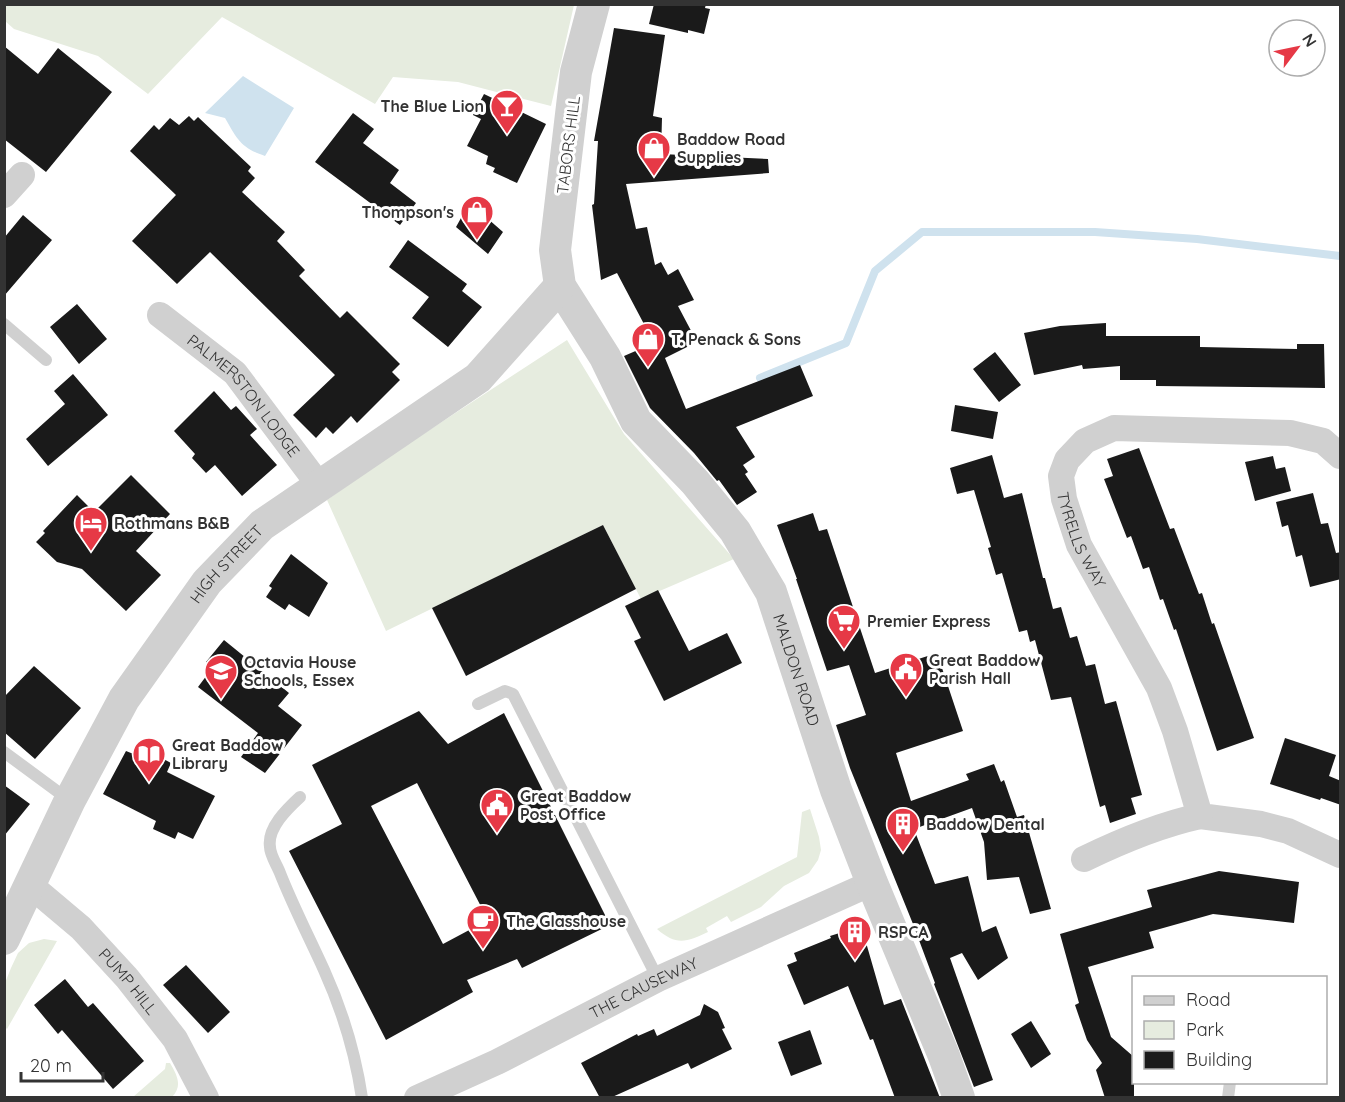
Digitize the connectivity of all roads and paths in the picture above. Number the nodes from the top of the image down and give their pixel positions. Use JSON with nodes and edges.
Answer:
{"nodes":[{"id":1,"x":594,"y":4,"type":"edge"},
{"id":2,"x":22,"y":175,"type":"dead end"},
{"id":3,"x":4,"y":195,"type":"edge"},
{"id":4,"x":560,"y":286,"type":"junction"},
{"id":5,"x":160,"y":315,"type":"dead end"},
{"id":6,"x":4,"y":324,"type":"edge"},
{"id":7,"x":46,"y":360,"type":"dead end"},
{"id":8,"x":1341,"y":456,"type":"edge"},
{"id":9,"x":319,"y":485,"type":"junction"},
{"id":10,"x":478,"y":704,"type":"dead end"},
{"id":11,"x":4,"y":752,"type":"edge"},
{"id":12,"x":300,"y":797,"type":"dead end"},
{"id":13,"x":70,"y":800,"type":"junction"},
{"id":14,"x":1200,"y":816,"type":"junction"},
{"id":15,"x":1341,"y":855,"type":"edge"},
{"id":16,"x":1084,"y":859,"type":"dead end"},
{"id":17,"x":872,"y":883,"type":"junction"},
{"id":18,"x":30,"y":885,"type":"junction"},
{"id":19,"x":4,"y":939,"type":"edge"},
{"id":20,"x":658,"y":979,"type":"junction"},
{"id":21,"x":467,"y":1087,"type":"edge"},
{"id":22,"x":205,"y":1097,"type":"edge"},
{"id":23,"x":362,"y":1098,"type":"edge"},
{"id":24,"x":417,"y":1098,"type":"edge"},
{"id":25,"x":959,"y":1098,"type":"edge"}],
"edges":[{"from":1,"to":4,"type":"street","name":"TABORS HILL"},
{"from":2,"to":3,"type":"street"},
{"from":4,"to":9,"type":"street","name":"HIGH STREET"},
{"from":4,"to":17,"type":"street","name":"MALDON ROAD"},
{"from":5,"to":9,"type":"street","name":"PALMERSTON LODGE"},
{"from":6,"to":7,"type":"lane"},
{"from":8,"to":14,"type":"street","name":"TYRELLS WAY"},
{"from":9,"to":13,"type":"street","name":"HIGH STREET"},
{"from":10,"to":20,"type":"lane"},
{"from":11,"to":13,"type":"lane"},
{"from":12,"to":23,"type":"lane"},
{"from":13,"to":18,"type":"street","name":"HIGH STREET"},
{"from":14,"to":15,"type":"street"},
{"from":14,"to":16,"type":"street"},
{"from":17,"to":20,"type":"street","name":"THE CAUSEWAY"},
{"from":17,"to":25,"type":"street","name":"MALDON ROAD"},
{"from":18,"to":19,"type":"street","name":"HIGH STREET"},
{"from":18,"to":22,"type":"street","name":"PUMP HILL"},
{"from":20,"to":21,"type":"street","name":"THE CAUSEWAY"},
{"from":21,"to":24,"type":"street","name":"THE CAUSEWAY"}]}
